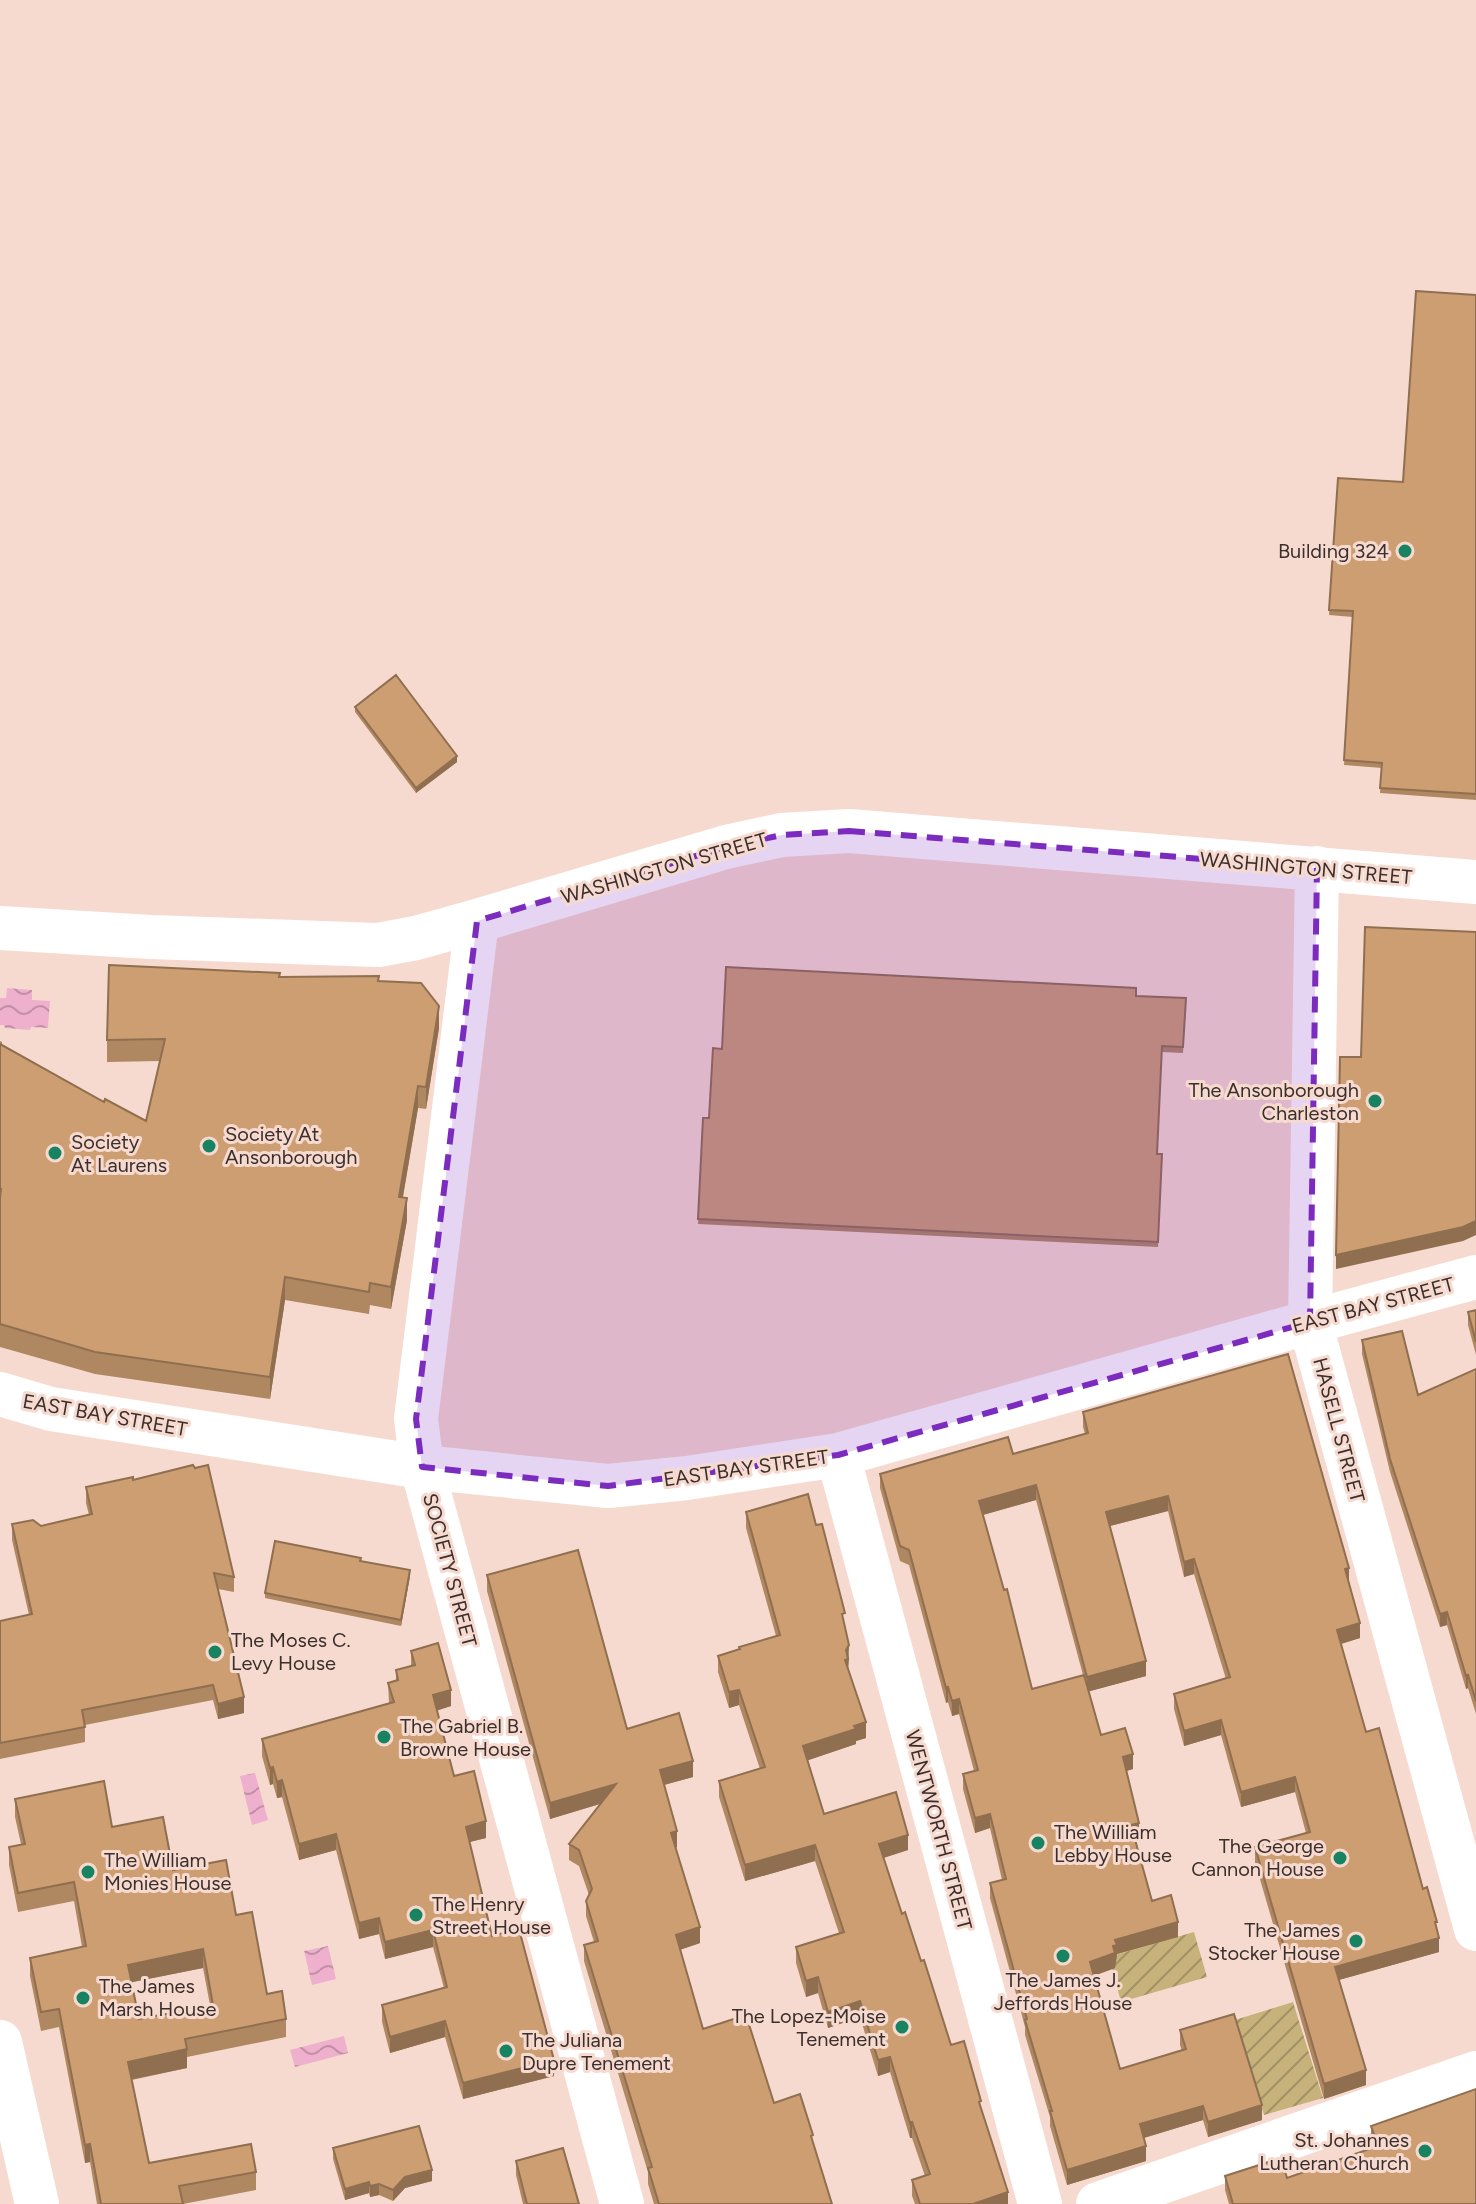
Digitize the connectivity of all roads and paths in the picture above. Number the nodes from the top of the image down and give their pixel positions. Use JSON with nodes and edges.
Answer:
{"nodes":[{"id":1,"x":1317,"y":868,"type":"junction"},
{"id":2,"x":1476,"y":882,"type":"edge"},
{"id":3,"x":477,"y":921,"type":"junction"},
{"id":4,"x":0,"y":928,"type":"edge"},
{"id":5,"x":1476,"y":1277,"type":"edge"},
{"id":6,"x":1310,"y":1322,"type":"junction"},
{"id":7,"x":0,"y":1394,"type":"edge"},
{"id":8,"x":838,"y":1455,"type":"junction"},
{"id":9,"x":422,"y":1467,"type":"junction"},
{"id":10,"x":1476,"y":1929,"type":"edge"},
{"id":11,"x":0,"y":2042,"type":"edge"},
{"id":12,"x":1476,"y":2073,"type":"edge"},
{"id":13,"x":10,"y":2126,"type":"edge"},
{"id":14,"x":37,"y":2204,"type":"edge"},
{"id":15,"x":622,"y":2204,"type":"edge"},
{"id":16,"x":1040,"y":2204,"type":"edge"},
{"id":17,"x":1098,"y":2204,"type":"edge"}],
"edges":[{"from":1,"to":2,"type":"street","name":"WASHINGTON STREET"},
{"from":1,"to":3,"type":"street","name":"WASHINGTON STREET"},
{"from":1,"to":6,"type":"street","name":"HASELL STREET"},
{"from":3,"to":4,"type":"street","name":"WASHINGTON STREET"},
{"from":3,"to":9,"type":"street","name":"SOCIETY STREET"},
{"from":5,"to":6,"type":"street","name":"EAST BAY STREET"},
{"from":6,"to":8,"type":"street","name":"EAST BAY STREET"},
{"from":6,"to":10,"type":"street","name":"HASELL STREET"},
{"from":7,"to":9,"type":"street","name":"EAST BAY STREET"},
{"from":8,"to":9,"type":"street","name":"EAST BAY STREET"},
{"from":8,"to":16,"type":"street","name":"WENTWORTH STREET"},
{"from":9,"to":15,"type":"street","name":"SOCIETY STREET"},
{"from":11,"to":13,"type":"street"},
{"from":12,"to":17,"type":"street"},
{"from":13,"to":14,"type":"street"}]}
